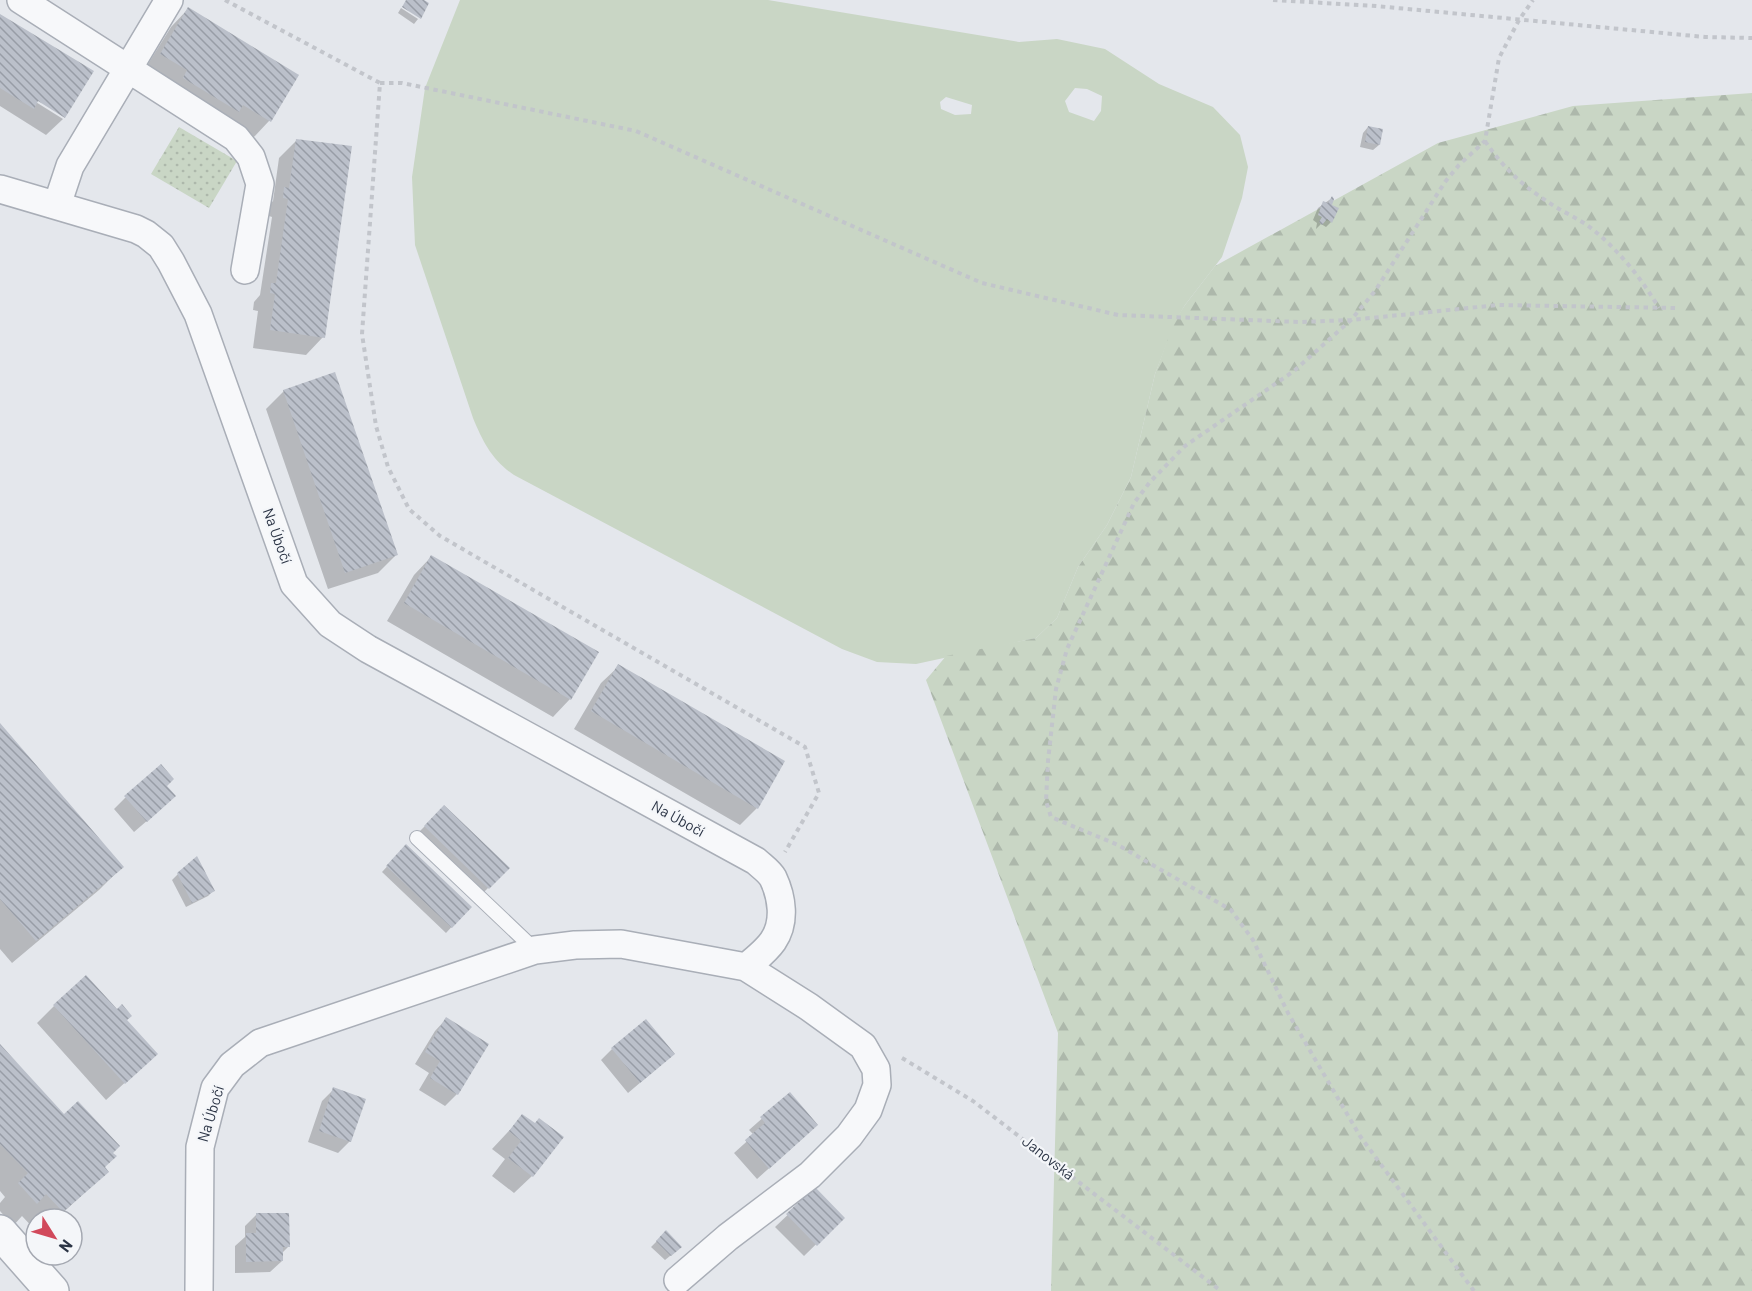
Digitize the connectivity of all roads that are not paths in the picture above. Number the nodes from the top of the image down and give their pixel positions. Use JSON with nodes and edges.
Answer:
{"nodes":[{"id":1,"x":21,"y":0,"type":"edge"},
{"id":2,"x":169,"y":0,"type":"edge"},
{"id":3,"x":128,"y":67,"type":"junction"},
{"id":4,"x":0,"y":189,"type":"edge"},
{"id":5,"x":57,"y":205,"type":"junction"},
{"id":6,"x":245,"y":270,"type":"dead end"},
{"id":7,"x":417,"y":838,"type":"dead end"},
{"id":8,"x":536,"y":950,"type":"junction"},
{"id":9,"x":746,"y":967,"type":"junction"},
{"id":10,"x":0,"y":1232,"type":"edge"},
{"id":11,"x":678,"y":1280,"type":"dead end"},
{"id":12,"x":52,"y":1291,"type":"edge"},
{"id":13,"x":199,"y":1291,"type":"edge"}],
"edges":[{"from":1,"to":3,"type":"street"},
{"from":2,"to":3,"type":"street"},
{"from":3,"to":5,"type":"street"},
{"from":3,"to":6,"type":"street"},
{"from":4,"to":5,"type":"street","name":"Na Úbočí"},
{"from":5,"to":9,"type":"street","name":"Na Úbočí"},
{"from":7,"to":8,"type":"lane"},
{"from":8,"to":9,"type":"street","name":"Na Úbočí"},
{"from":8,"to":13,"type":"street","name":"Na Úbočí"},
{"from":9,"to":11,"type":"street"},
{"from":10,"to":12,"type":"street"}]}
